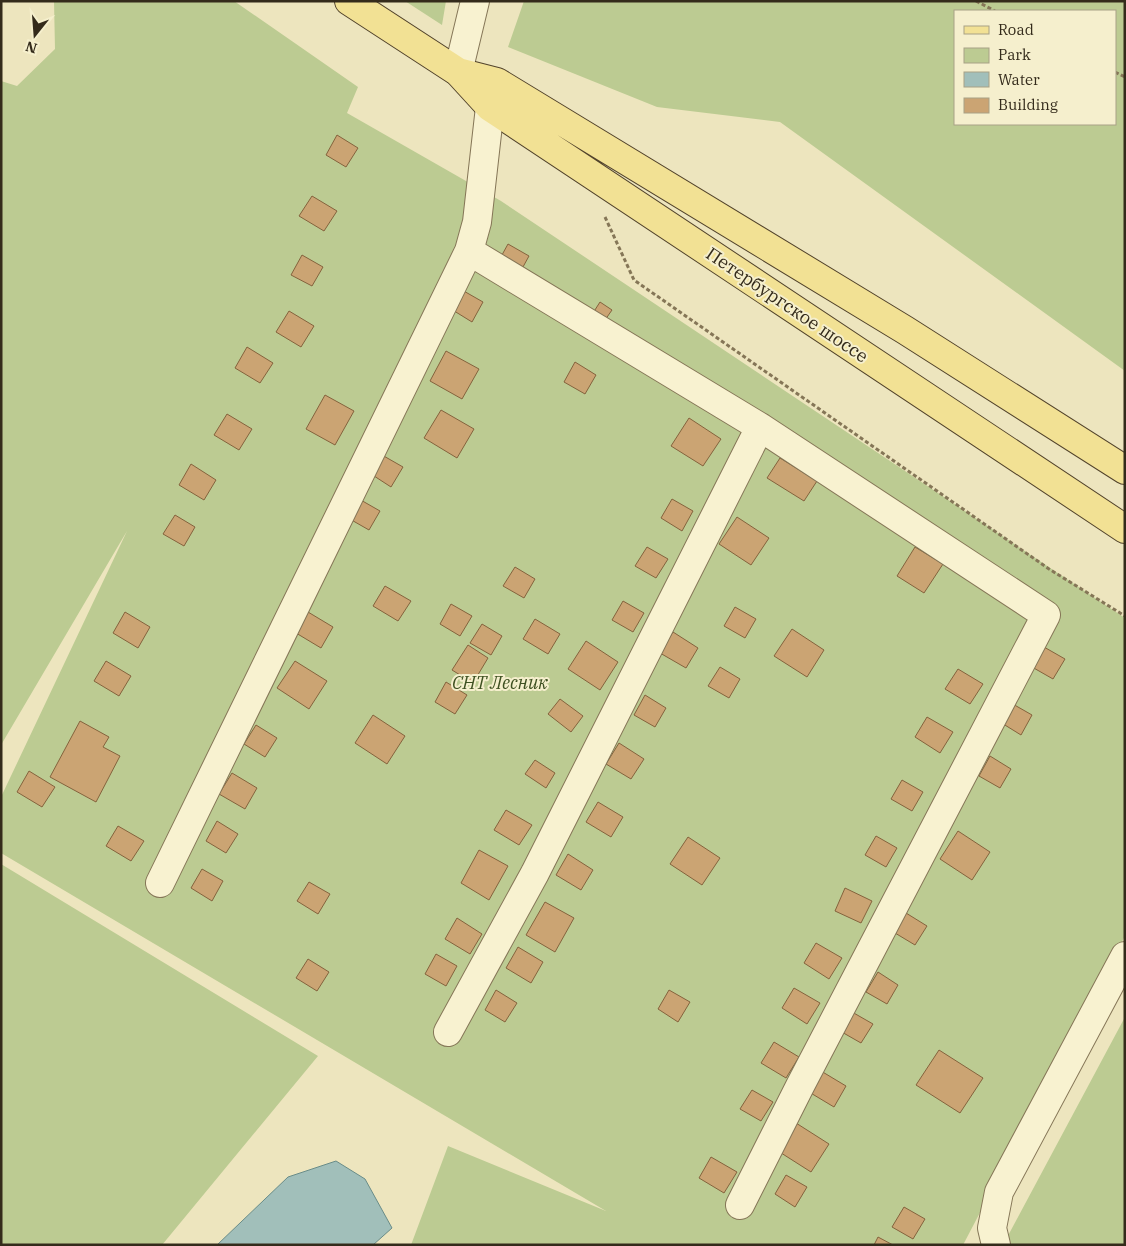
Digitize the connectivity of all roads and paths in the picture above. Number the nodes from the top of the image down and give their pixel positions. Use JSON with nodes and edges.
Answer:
{"nodes":[{"id":1,"x":349,"y":1,"type":"edge"},
{"id":2,"x":476,"y":1,"type":"edge"},
{"id":3,"x":976,"y":1,"type":"edge"},
{"id":4,"x":994,"y":10,"type":"edge"},
{"id":5,"x":458,"y":72,"type":"junction"},
{"id":6,"x":490,"y":107,"type":"junction"},
{"id":7,"x":603,"y":212,"type":"dead end"},
{"id":8,"x":469,"y":251,"type":"junction"},
{"id":9,"x":760,"y":427,"type":"junction"},
{"id":10,"x":1125,"y":470,"type":"edge"},
{"id":11,"x":1125,"y":529,"type":"edge"},
{"id":12,"x":1125,"y":616,"type":"edge"},
{"id":13,"x":160,"y":884,"type":"dead end"},
{"id":14,"x":1125,"y":956,"type":"edge"},
{"id":15,"x":448,"y":1032,"type":"dead end"},
{"id":16,"x":740,"y":1204,"type":"dead end"},
{"id":17,"x":996,"y":1245,"type":"edge"}],
"edges":[{"from":1,"to":5,"type":"main road","name":"Петербургское шоссе"},
{"from":2,"to":5,"type":"street"},
{"from":3,"to":4,"type":"path"},
{"from":5,"to":6,"type":"main road","name":"Петербургское шоссе"},
{"from":5,"to":10,"type":"main road","name":"Петербургское шоссе"},
{"from":6,"to":8,"type":"street"},
{"from":6,"to":11,"type":"main road","name":"Петербургское шоссе"},
{"from":7,"to":12,"type":"path"},
{"from":8,"to":9,"type":"street"},
{"from":8,"to":13,"type":"street"},
{"from":9,"to":15,"type":"street"},
{"from":9,"to":16,"type":"street"},
{"from":14,"to":17,"type":"street"}]}
